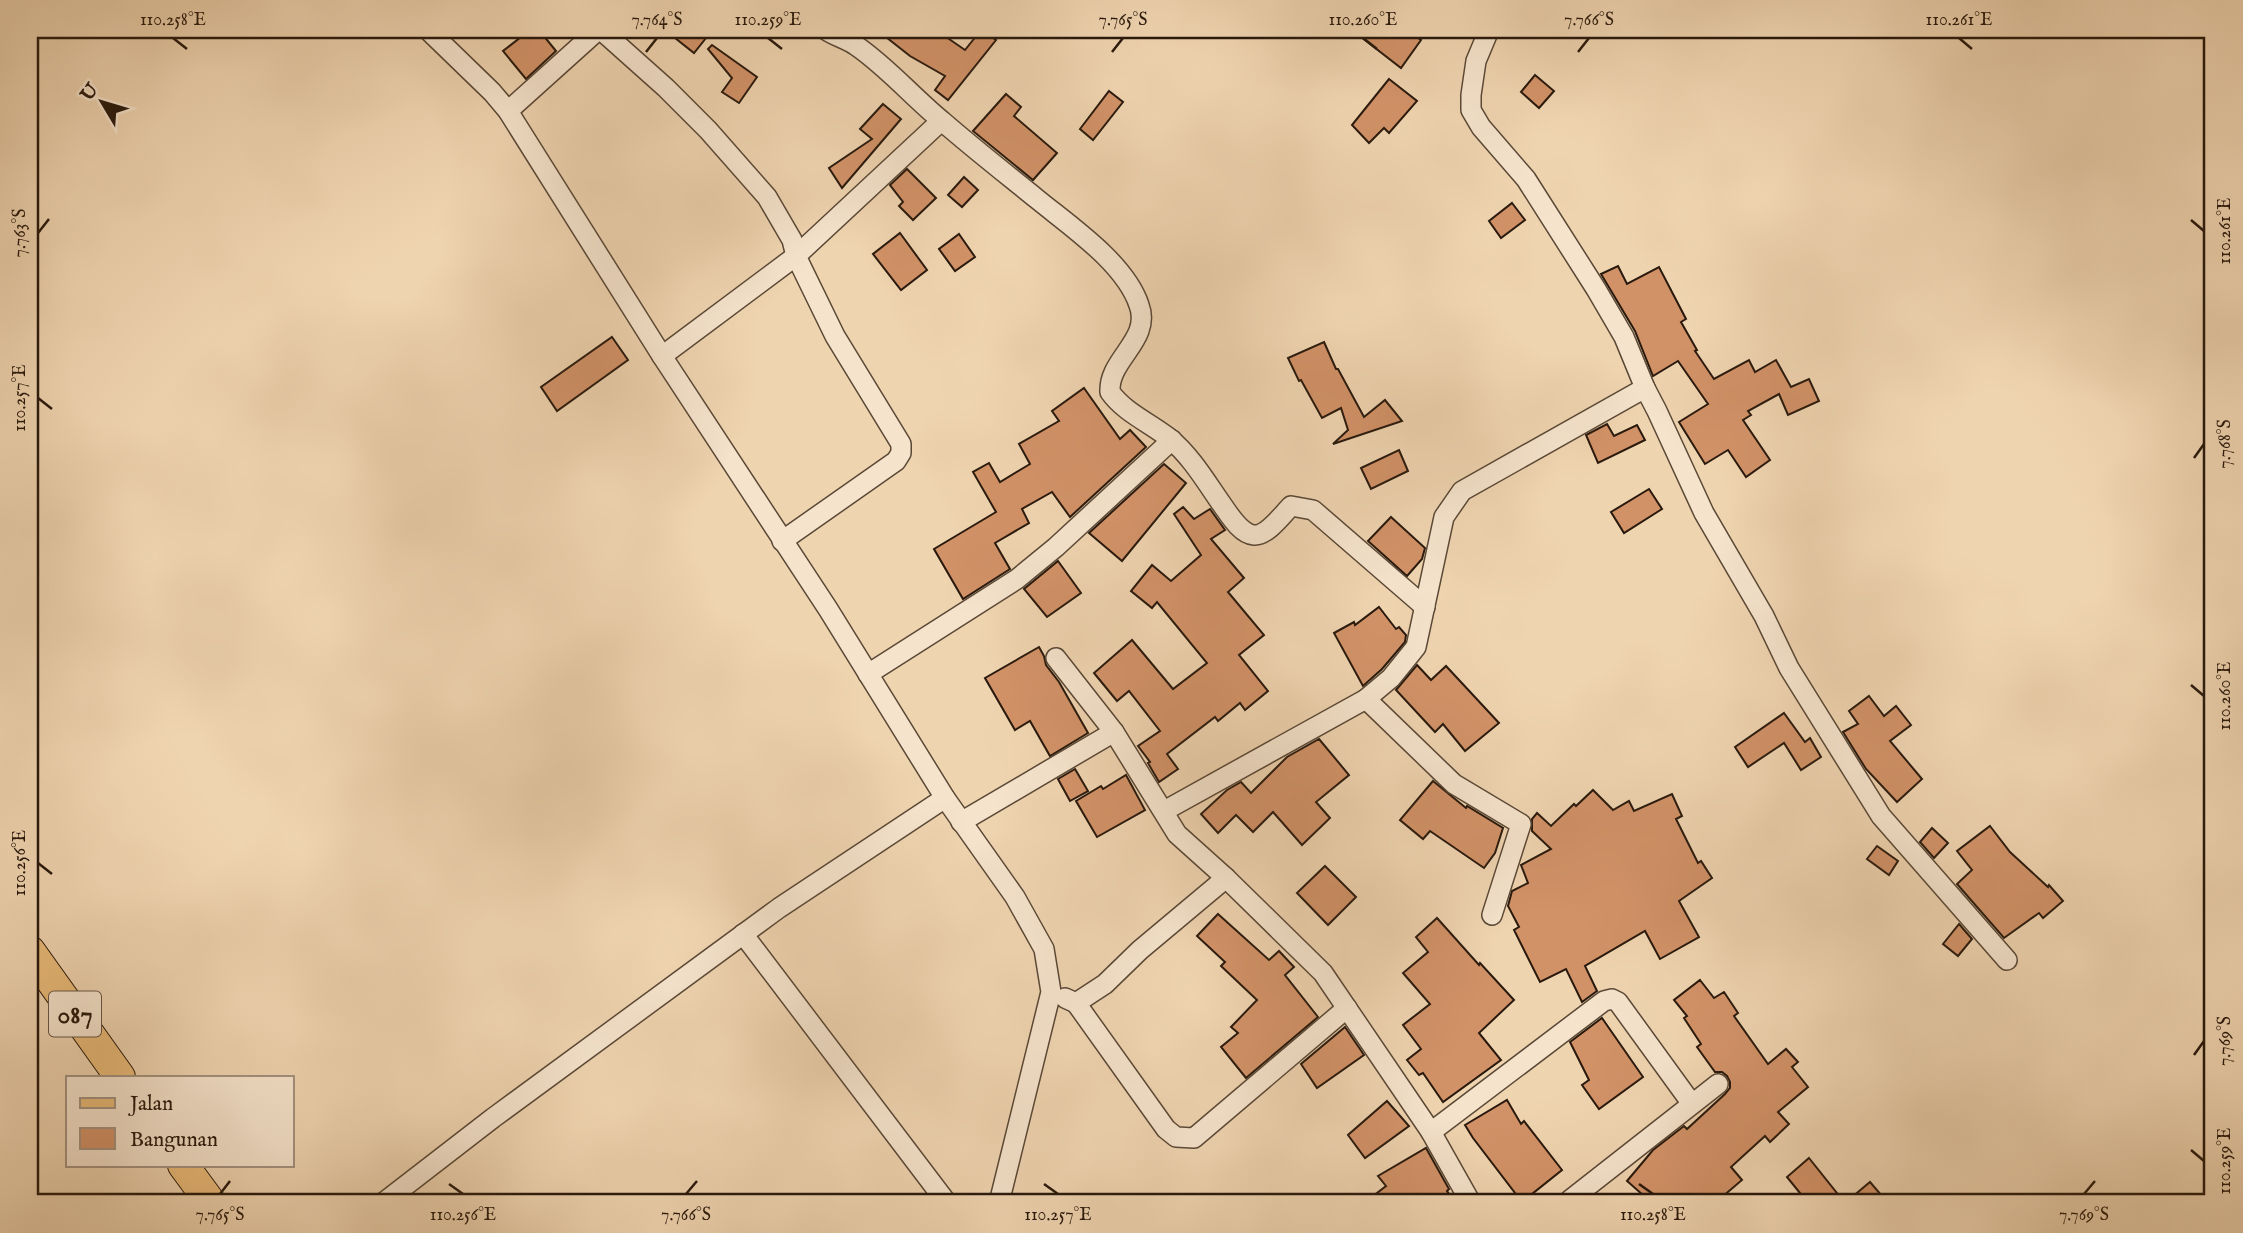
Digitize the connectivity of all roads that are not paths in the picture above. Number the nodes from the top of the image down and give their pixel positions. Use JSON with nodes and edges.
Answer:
{"nodes":[{"id":1,"x":428,"y":30,"type":"edge"},
{"id":2,"x":599,"y":30,"type":"edge"},
{"id":3,"x":826,"y":30,"type":"edge"},
{"id":4,"x":1489,"y":30,"type":"edge"},
{"id":5,"x":508,"y":111,"type":"junction"},
{"id":6,"x":941,"y":121,"type":"junction"},
{"id":7,"x":796,"y":256,"type":"junction"},
{"id":8,"x":662,"y":356,"type":"junction"},
{"id":9,"x":1645,"y":388,"type":"junction"},
{"id":10,"x":1172,"y":440,"type":"junction"},
{"id":11,"x":782,"y":541,"type":"junction"},
{"id":12,"x":1425,"y":607,"type":"junction"},
{"id":13,"x":1056,"y":658,"type":"dead end"},
{"id":14,"x":868,"y":674,"type":"junction"},
{"id":15,"x":1366,"y":699,"type":"junction"},
{"id":16,"x":1114,"y":732,"type":"junction"},
{"id":17,"x":945,"y":797,"type":"junction"},
{"id":18,"x":1164,"y":811,"type":"junction"},
{"id":19,"x":961,"y":822,"type":"junction"},
{"id":20,"x":1226,"y":878,"type":"junction"},
{"id":21,"x":1492,"y":915,"type":"dead end"},
{"id":22,"x":743,"y":934,"type":"junction"},
{"id":23,"x":30,"y":951,"type":"edge"},
{"id":24,"x":2007,"y":960,"type":"dead end"},
{"id":25,"x":1051,"y":992,"type":"junction"},
{"id":26,"x":1076,"y":1003,"type":"junction"},
{"id":27,"x":1347,"y":1008,"type":"junction"},
{"id":28,"x":119,"y":1076,"type":"edge"},
{"id":29,"x":1718,"y":1084,"type":"dead end"},
{"id":30,"x":1692,"y":1104,"type":"junction"},
{"id":31,"x":1431,"y":1132,"type":"junction"},
{"id":32,"x":184,"y":1166,"type":"edge"},
{"id":33,"x":1568,"y":1202,"type":"edge"},
{"id":34,"x":211,"y":1203,"type":"edge"},
{"id":35,"x":383,"y":1203,"type":"edge"},
{"id":36,"x":947,"y":1203,"type":"edge"},
{"id":37,"x":999,"y":1203,"type":"edge"},
{"id":38,"x":1471,"y":1203,"type":"edge"}],
"edges":[{"from":1,"to":5,"type":"street"},
{"from":2,"to":5,"type":"street"},
{"from":2,"to":7,"type":"street"},
{"from":3,"to":6,"type":"street"},
{"from":4,"to":9,"type":"street"},
{"from":5,"to":8,"type":"street"},
{"from":6,"to":7,"type":"street"},
{"from":6,"to":10,"type":"street"},
{"from":7,"to":8,"type":"street"},
{"from":7,"to":11,"type":"street"},
{"from":8,"to":11,"type":"street"},
{"from":9,"to":12,"type":"street"},
{"from":9,"to":24,"type":"street"},
{"from":10,"to":12,"type":"street"},
{"from":10,"to":14,"type":"street"},
{"from":11,"to":14,"type":"street"},
{"from":12,"to":15,"type":"street"},
{"from":13,"to":16,"type":"street"},
{"from":14,"to":17,"type":"street"},
{"from":15,"to":18,"type":"street"},
{"from":15,"to":21,"type":"street"},
{"from":16,"to":18,"type":"street"},
{"from":16,"to":19,"type":"street"},
{"from":17,"to":19,"type":"street"},
{"from":17,"to":22,"type":"street"},
{"from":18,"to":20,"type":"street"},
{"from":19,"to":25,"type":"street"},
{"from":20,"to":26,"type":"street"},
{"from":20,"to":27,"type":"street"},
{"from":22,"to":35,"type":"street"},
{"from":22,"to":36,"type":"street"},
{"from":23,"to":28,"type":"main road","number":"087"},
{"from":25,"to":26,"type":"street"},
{"from":25,"to":37,"type":"street"},
{"from":26,"to":27,"type":"street"},
{"from":27,"to":31,"type":"street"},
{"from":29,"to":30,"type":"street"},
{"from":30,"to":31,"type":"street"},
{"from":30,"to":33,"type":"street"},
{"from":31,"to":38,"type":"street"},
{"from":32,"to":34,"type":"main road"}]}
